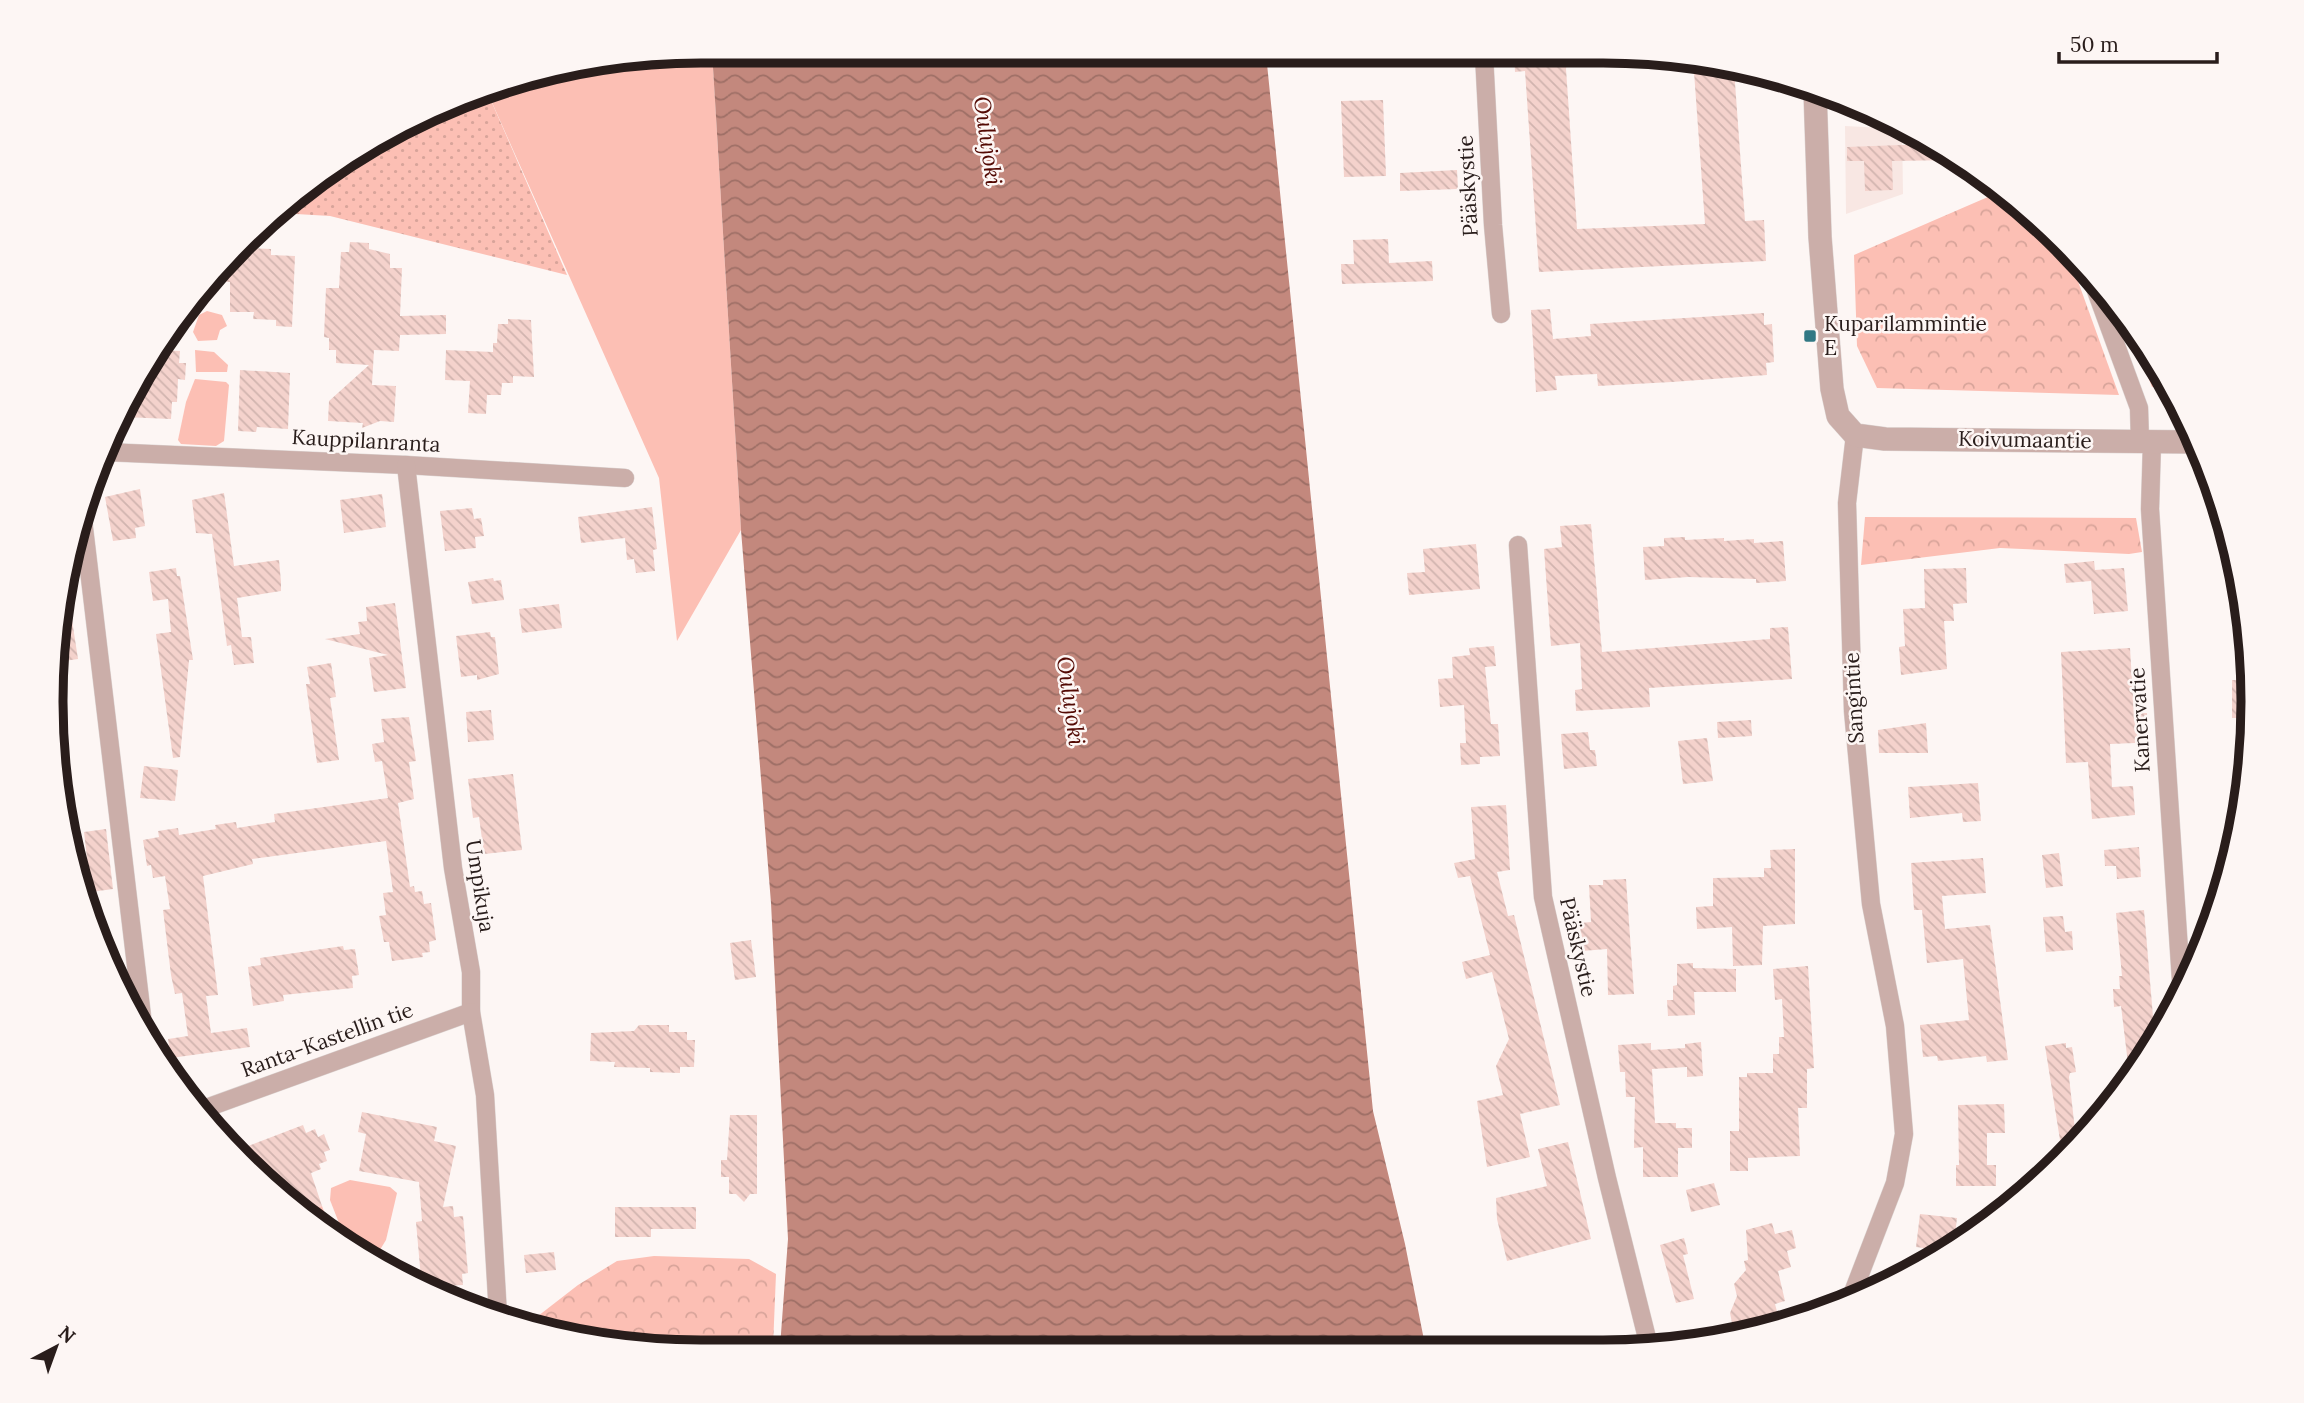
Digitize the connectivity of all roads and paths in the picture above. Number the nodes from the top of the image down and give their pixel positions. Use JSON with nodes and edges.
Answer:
{"nodes":[{"id":1,"x":1484,"y":63,"type":"edge"},
{"id":2,"x":1815,"y":100,"type":"edge"},
{"id":3,"x":2100,"y":302,"type":"edge"},
{"id":4,"x":1501,"y":314,"type":"dead end"},
{"id":5,"x":1855,"y":435,"type":"junction"},
{"id":6,"x":2146,"y":442,"type":"junction"},
{"id":7,"x":2185,"y":442,"type":"edge"},
{"id":8,"x":114,"y":452,"type":"edge"},
{"id":9,"x":406,"y":465,"type":"junction"},
{"id":10,"x":625,"y":478,"type":"dead end"},
{"id":11,"x":85,"y":536,"type":"edge"},
{"id":12,"x":1518,"y":545,"type":"dead end"},
{"id":13,"x":2180,"y":972,"type":"edge"},
{"id":14,"x":141,"y":1006,"type":"edge"},
{"id":15,"x":471,"y":1012,"type":"junction"},
{"id":16,"x":209,"y":1107,"type":"edge"},
{"id":17,"x":1855,"y":1288,"type":"edge"},
{"id":18,"x":497,"y":1306,"type":"edge"},
{"id":19,"x":1647,"y":1339,"type":"edge"}],
"edges":[{"from":1,"to":4,"type":"street","name":"Pääskystie"},
{"from":2,"to":5,"type":"street"},
{"from":3,"to":6,"type":"street","name":"Kanervatie"},
{"from":5,"to":6,"type":"street","name":"Koivumaantie"},
{"from":5,"to":17,"type":"street","name":"Sangintie"},
{"from":6,"to":7,"type":"street","name":"Koivumaantie"},
{"from":6,"to":13,"type":"street","name":"Kanervatie"},
{"from":8,"to":9,"type":"street","name":"Kauppilanranta"},
{"from":9,"to":10,"type":"street","name":"Kauppilanranta"},
{"from":9,"to":15,"type":"street","name":"Umpikuja"},
{"from":11,"to":14,"type":"street"},
{"from":12,"to":19,"type":"street","name":"Pääskystie"},
{"from":15,"to":16,"type":"street","name":"Ranta-Kastellin tie"},
{"from":15,"to":18,"type":"street","name":"Umpikuja"}]}
